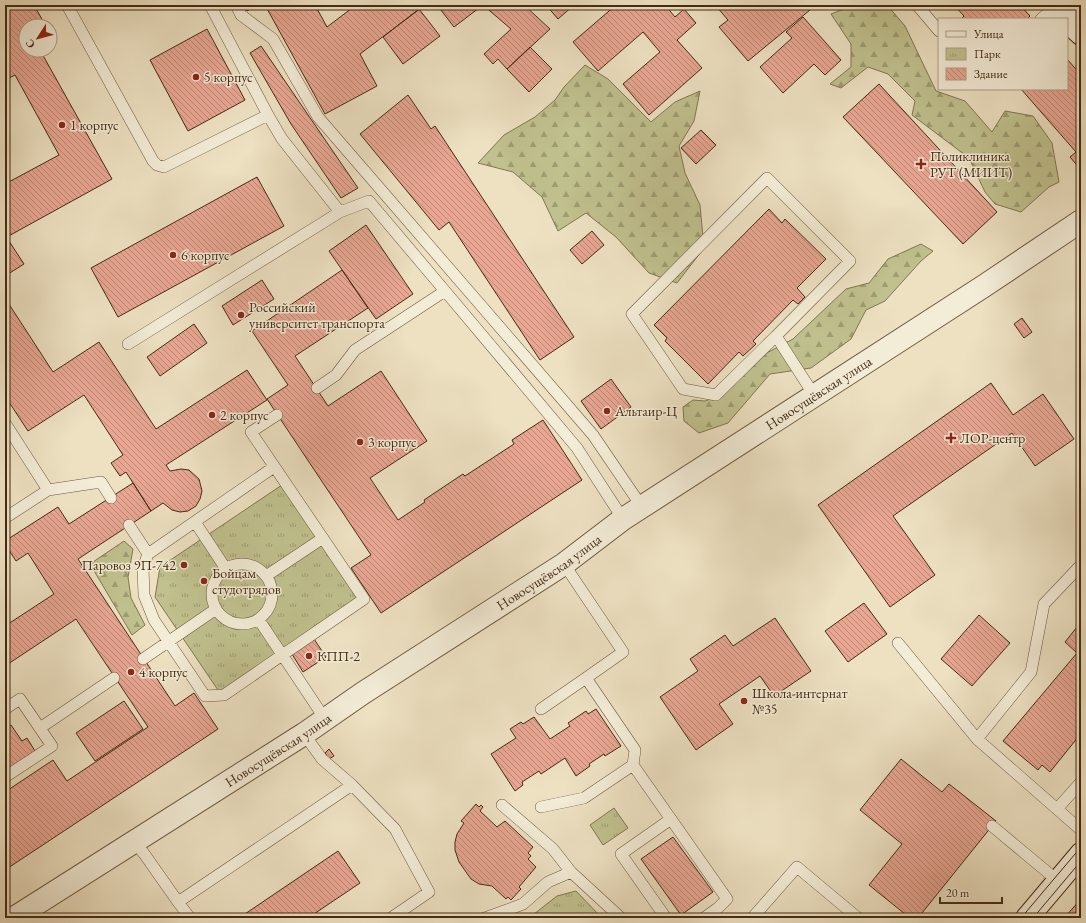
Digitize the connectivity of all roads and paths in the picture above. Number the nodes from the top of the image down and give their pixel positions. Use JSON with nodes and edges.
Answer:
{"nodes":[{"id":1,"x":67,"y":5,"type":"edge"},
{"id":2,"x":210,"y":5,"type":"edge"},
{"id":3,"x":236,"y":5,"type":"edge"},
{"id":4,"x":917,"y":5,"type":"edge"},
{"id":5,"x":1068,"y":22,"type":"edge"},
{"id":6,"x":938,"y":30,"type":"edge"},
{"id":7,"x":1081,"y":34,"type":"edge"},
{"id":8,"x":268,"y":115,"type":"junction"},
{"id":9,"x":340,"y":212,"type":"junction"},
{"id":10,"x":1081,"y":221,"type":"edge"},
{"id":11,"x":445,"y":291,"type":"junction"},
{"id":12,"x":776,"y":336,"type":"junction"},
{"id":13,"x":128,"y":344,"type":"dead end"},
{"id":14,"x":317,"y":388,"type":"dead end"},
{"id":15,"x":814,"y":395,"type":"junction"},
{"id":16,"x":277,"y":415,"type":"dead end"},
{"id":17,"x":5,"y":423,"type":"edge"},
{"id":18,"x":274,"y":467,"type":"junction"},
{"id":19,"x":48,"y":490,"type":"junction"},
{"id":20,"x":111,"y":498,"type":"dead end"},
{"id":21,"x":642,"y":506,"type":"junction"},
{"id":22,"x":5,"y":518,"type":"edge"},
{"id":23,"x":623,"y":519,"type":"junction"},
{"id":24,"x":194,"y":522,"type":"junction"},
{"id":25,"x":129,"y":525,"type":"dead end"},
{"id":26,"x":323,"y":538,"type":"junction"},
{"id":27,"x":148,"y":554,"type":"junction"},
{"id":28,"x":564,"y":564,"type":"junction"},
{"id":29,"x":1081,"y":565,"type":"edge"},
{"id":30,"x":226,"y":569,"type":"junction"},
{"id":31,"x":266,"y":576,"type":"junction"},
{"id":32,"x":216,"y":609,"type":"junction"},
{"id":33,"x":259,"y":620,"type":"junction"},
{"id":34,"x":168,"y":641,"type":"junction"},
{"id":35,"x":898,"y":643,"type":"dead end"},
{"id":36,"x":282,"y":655,"type":"junction"},
{"id":37,"x":143,"y":659,"type":"dead end"},
{"id":38,"x":114,"y":678,"type":"dead end"},
{"id":39,"x":586,"y":678,"type":"junction"},
{"id":40,"x":5,"y":709,"type":"edge"},
{"id":41,"x":540,"y":709,"type":"dead end"},
{"id":42,"x":325,"y":719,"type":"junction"},
{"id":43,"x":40,"y":728,"type":"junction"},
{"id":44,"x":304,"y":734,"type":"junction"},
{"id":45,"x":977,"y":739,"type":"junction"},
{"id":46,"x":633,"y":765,"type":"junction"},
{"id":47,"x":5,"y":777,"type":"edge"},
{"id":48,"x":1081,"y":782,"type":"edge"},
{"id":49,"x":352,"y":785,"type":"junction"},
{"id":50,"x":502,"y":806,"type":"dead end"},
{"id":51,"x":541,"y":807,"type":"dead end"},
{"id":52,"x":1057,"y":810,"type":"junction"},
{"id":53,"x":671,"y":819,"type":"junction"},
{"id":54,"x":992,"y":826,"type":"dead end"},
{"id":55,"x":1081,"y":830,"type":"edge"},
{"id":56,"x":134,"y":841,"type":"junction"},
{"id":57,"x":1081,"y":854,"type":"edge"},
{"id":58,"x":571,"y":872,"type":"junction"},
{"id":59,"x":1058,"y":881,"type":"junction"},
{"id":60,"x":178,"y":902,"type":"junction"},
{"id":61,"x":754,"y":916,"type":"dead end"},
{"id":62,"x":14,"y":918,"type":"edge"},
{"id":63,"x":190,"y":918,"type":"edge"},
{"id":64,"x":392,"y":918,"type":"edge"},
{"id":65,"x":485,"y":918,"type":"edge"},
{"id":66,"x":621,"y":918,"type":"edge"},
{"id":67,"x":666,"y":918,"type":"edge"},
{"id":68,"x":704,"y":918,"type":"edge"},
{"id":69,"x":858,"y":918,"type":"edge"},
{"id":70,"x":1027,"y":918,"type":"edge"}],
"edges":[{"from":1,"to":8,"type":"lane"},
{"from":2,"to":8,"type":"lane"},
{"from":3,"to":21,"type":"lane"},
{"from":4,"to":6,"type":"lane"},
{"from":5,"to":7,"type":"street"},
{"from":8,"to":9,"type":"lane"},
{"from":9,"to":11,"type":"lane"},
{"from":9,"to":13,"type":"lane"},
{"from":10,"to":15,"type":"street","name":"Новосущёвская улица"},
{"from":11,"to":14,"type":"lane"},
{"from":11,"to":23,"type":"lane"},
{"from":12,"to":12,"type":"lane"},
{"from":12,"to":15,"type":"lane"},
{"from":15,"to":21,"type":"street","name":"Новосущёвская улица"},
{"from":16,"to":18,"type":"lane"},
{"from":17,"to":19,"type":"lane"},
{"from":18,"to":24,"type":"lane"},
{"from":18,"to":26,"type":"lane"},
{"from":19,"to":20,"type":"lane"},
{"from":19,"to":22,"type":"lane"},
{"from":21,"to":23,"type":"street","name":"Новосущёвская улица"},
{"from":23,"to":28,"type":"street","name":"Новосущёвская улица"},
{"from":24,"to":27,"type":"lane"},
{"from":24,"to":30,"type":"lane"},
{"from":25,"to":27,"type":"lane"},
{"from":26,"to":31,"type":"lane"},
{"from":26,"to":36,"type":"lane"},
{"from":27,"to":34,"type":"lane"},
{"from":28,"to":39,"type":"lane"},
{"from":28,"to":42,"type":"street","name":"Новосущёвская улица"},
{"from":29,"to":45,"type":"lane"},
{"from":30,"to":31,"type":"lane"},
{"from":30,"to":32,"type":"lane"},
{"from":31,"to":33,"type":"lane"},
{"from":32,"to":33,"type":"lane"},
{"from":32,"to":34,"type":"lane"},
{"from":33,"to":36,"type":"lane"},
{"from":34,"to":36,"type":"lane"},
{"from":34,"to":37,"type":"lane"},
{"from":35,"to":45,"type":"lane"},
{"from":36,"to":42,"type":"lane"},
{"from":38,"to":43,"type":"lane"},
{"from":39,"to":41,"type":"lane"},
{"from":39,"to":46,"type":"lane"},
{"from":40,"to":43,"type":"lane"},
{"from":42,"to":44,"type":"street","name":"Новосущёвская улица"},
{"from":43,"to":47,"type":"lane"},
{"from":44,"to":49,"type":"lane"},
{"from":44,"to":56,"type":"street","name":"Новосущёвская улица"},
{"from":45,"to":52,"type":"lane"},
{"from":46,"to":51,"type":"lane"},
{"from":46,"to":53,"type":"lane"},
{"from":48,"to":52,"type":"lane"},
{"from":49,"to":60,"type":"lane"},
{"from":49,"to":64,"type":"lane"},
{"from":50,"to":58,"type":"lane"},
{"from":52,"to":55,"type":"lane"},
{"from":53,"to":67,"type":"lane"},
{"from":53,"to":68,"type":"lane"},
{"from":54,"to":59,"type":"lane"},
{"from":56,"to":60,"type":"lane"},
{"from":56,"to":62,"type":"street","name":"Новосущёвская улица"},
{"from":57,"to":59,"type":"street"},
{"from":58,"to":65,"type":"lane"},
{"from":58,"to":66,"type":"lane"},
{"from":59,"to":70,"type":"street"},
{"from":60,"to":63,"type":"lane"},
{"from":61,"to":69,"type":"lane"}]}
